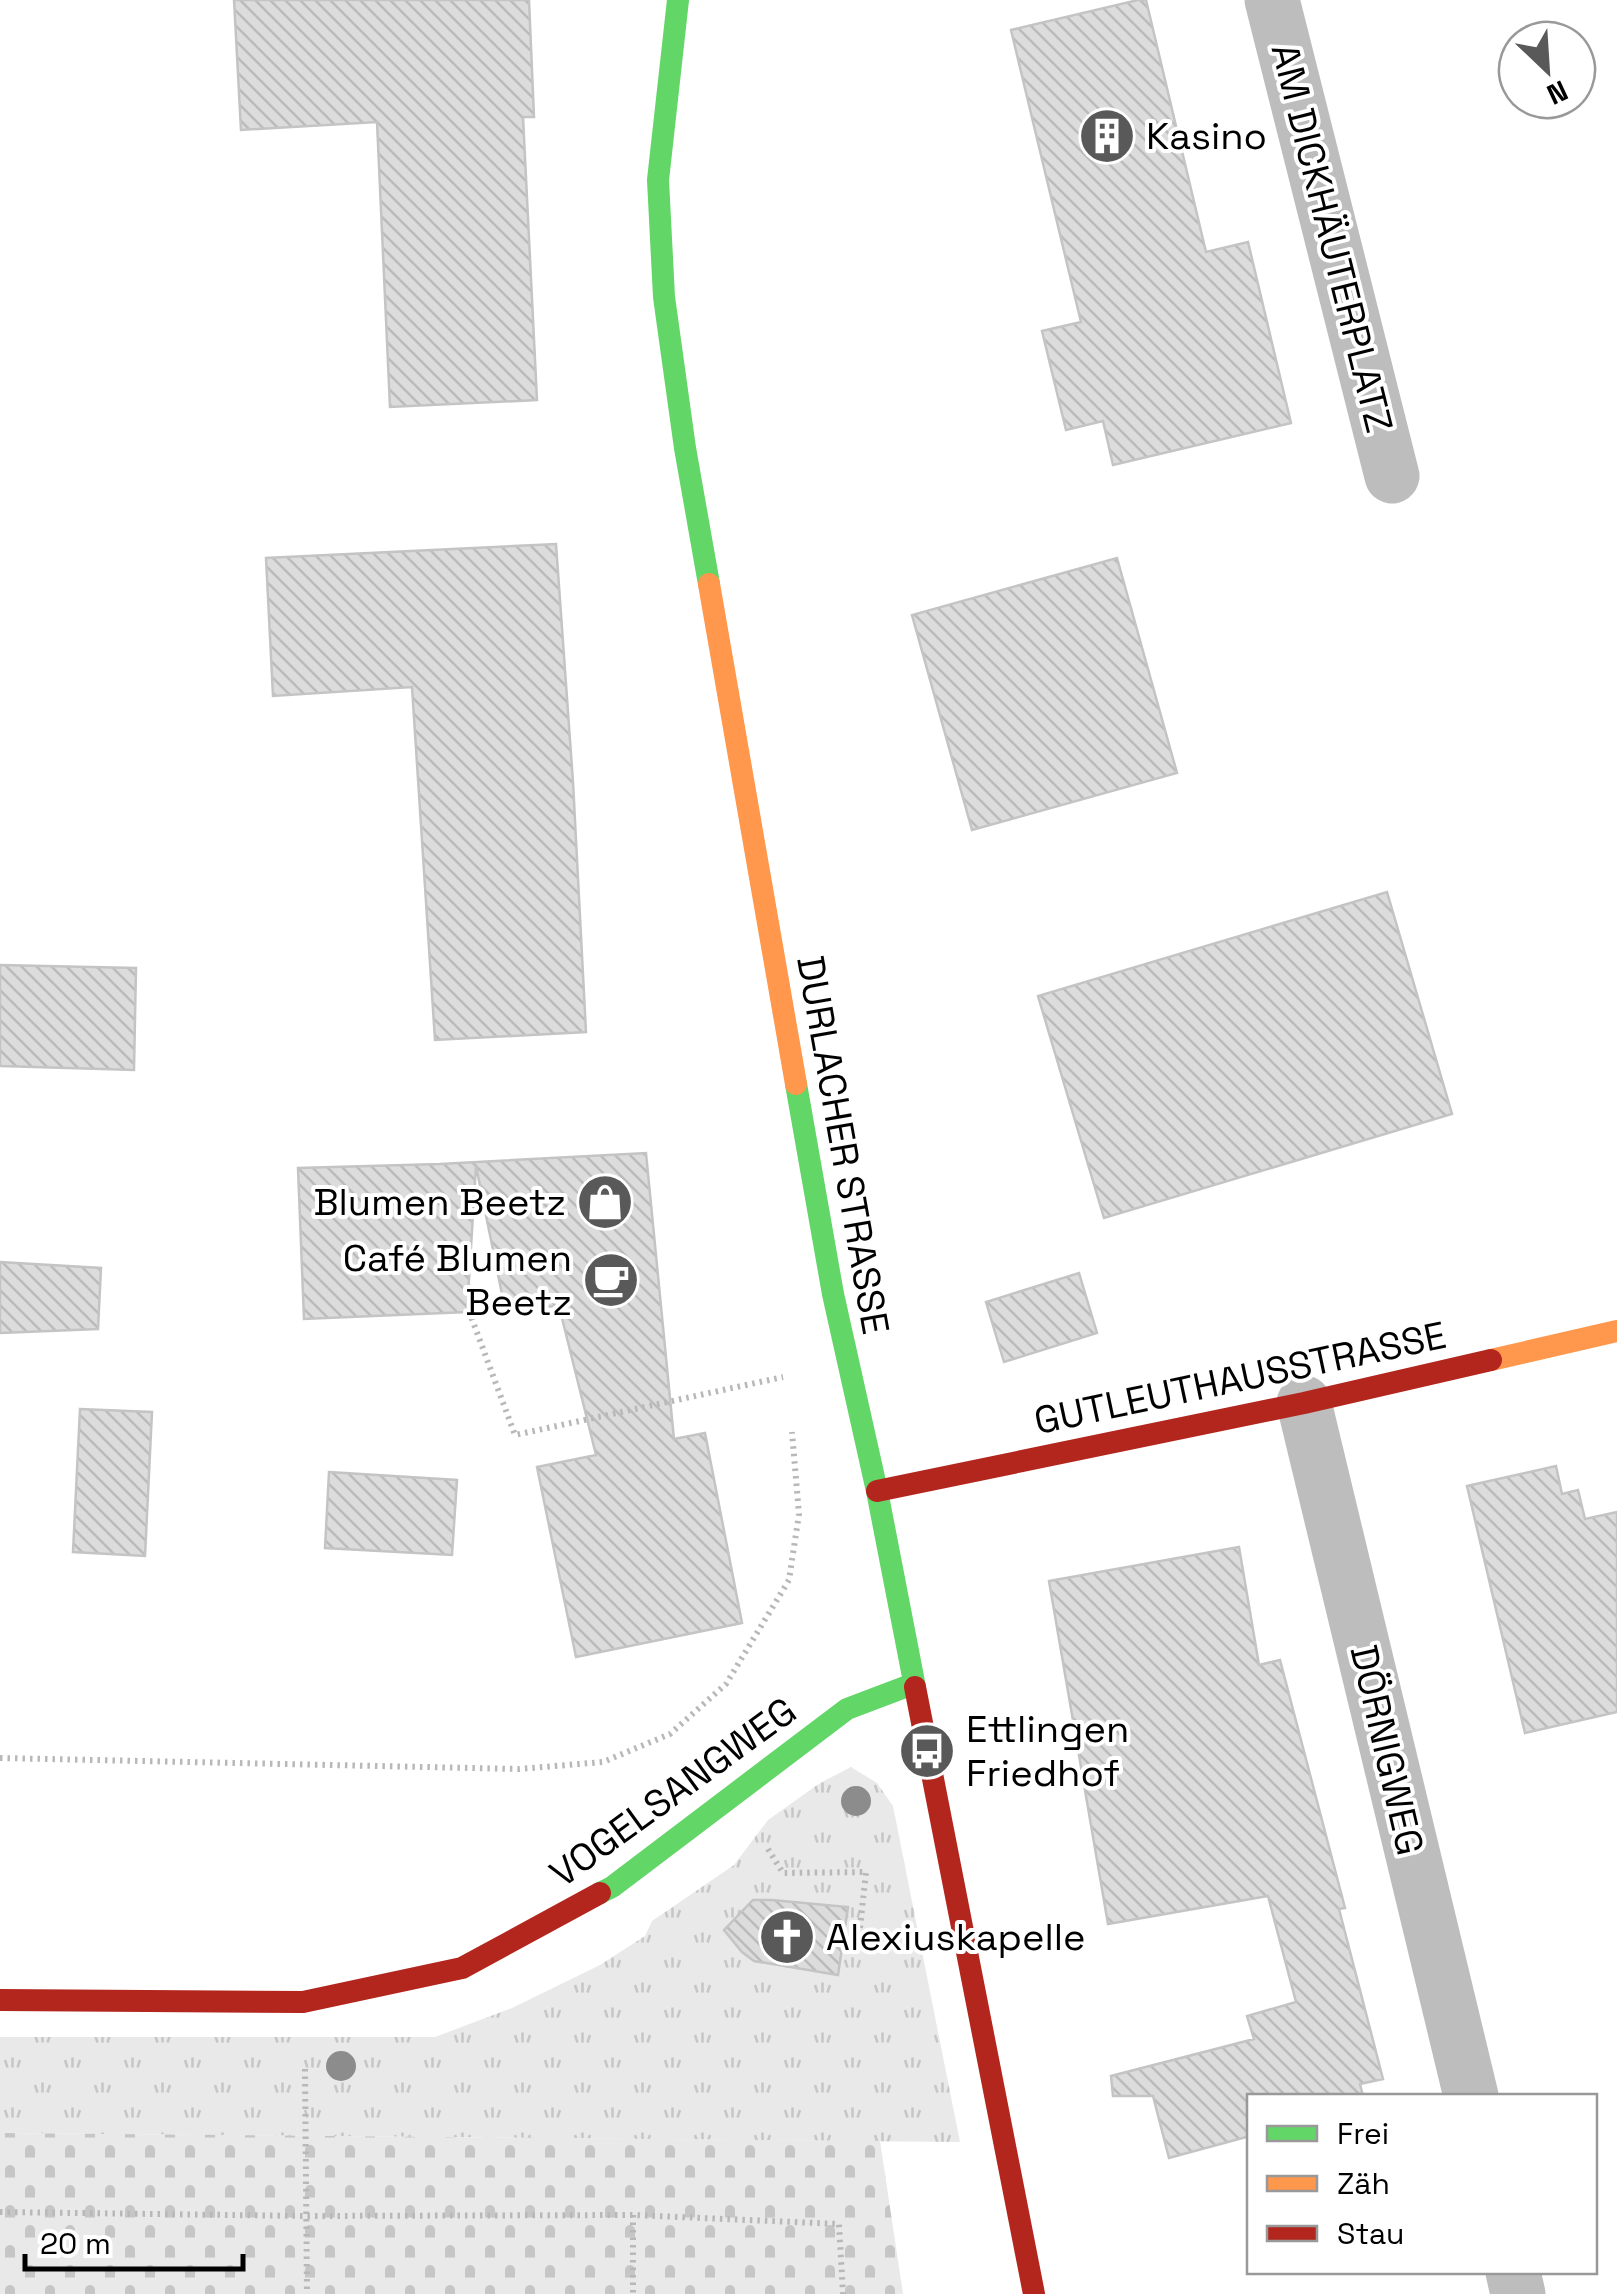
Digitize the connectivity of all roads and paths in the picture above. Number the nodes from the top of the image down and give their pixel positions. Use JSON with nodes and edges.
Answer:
{"nodes":[{"id":1,"x":678,"y":0,"type":"edge"},
{"id":2,"x":1272,"y":0,"type":"edge"},
{"id":3,"x":1392,"y":476,"type":"dead end"},
{"id":4,"x":469,"y":1312,"type":"dead end"},
{"id":5,"x":1617,"y":1331,"type":"edge"},
{"id":6,"x":787,"y":1376,"type":"dead end"},
{"id":7,"x":1304,"y":1402,"type":"junction"},
{"id":8,"x":790,"y":1416,"type":"dead end"},
{"id":9,"x":876,"y":1492,"type":"junction"},
{"id":10,"x":913,"y":1684,"type":"junction"},
{"id":11,"x":0,"y":1758,"type":"edge"},
{"id":12,"x":736,"y":1795,"type":"junction"},
{"id":13,"x":877,"y":1869,"type":"dead end"},
{"id":14,"x":866,"y":1872,"type":"junction"},
{"id":15,"x":843,"y":1937,"type":"dead end"},
{"id":16,"x":0,"y":2000,"type":"edge"},
{"id":17,"x":303,"y":2002,"type":"junction"},
{"id":18,"x":1470,"y":2094,"type":"edge"},
{"id":19,"x":0,"y":2212,"type":"edge"},
{"id":20,"x":633,"y":2215,"type":"junction"},
{"id":21,"x":307,"y":2216,"type":"junction"},
{"id":22,"x":308,"y":2294,"type":"edge"},
{"id":23,"x":633,"y":2294,"type":"edge"},
{"id":24,"x":844,"y":2294,"type":"edge"},
{"id":25,"x":1034,"y":2294,"type":"edge"}],
"edges":[{"from":1,"to":9,"type":"main road","name":"DURLACHER STRASSE"},
{"from":2,"to":3,"type":"street","name":"AM DICKHÄUTERPLATZ"},
{"from":4,"to":6,"type":"path"},
{"from":5,"to":7,"type":"main road","name":"GUTLEUTHAUSSTRASSE"},
{"from":7,"to":9,"type":"main road","name":"GUTLEUTHAUSSTRASSE"},
{"from":7,"to":18,"type":"street","name":"DÖRNIGWEG"},
{"from":8,"to":11,"type":"path"},
{"from":9,"to":10,"type":"main road","name":"DURLACHER STRASSE"},
{"from":10,"to":12,"type":"main road","name":"VOGELSANGWEG"},
{"from":10,"to":25,"type":"main road","name":"DURLACHER STRASSE"},
{"from":12,"to":14,"type":"path"},
{"from":12,"to":17,"type":"main road","name":"VOGELSANGWEG"},
{"from":13,"to":14,"type":"path"},
{"from":14,"to":15,"type":"path"},
{"from":16,"to":17,"type":"main road","name":"VOGELSANGWEG"},
{"from":17,"to":21,"type":"path"},
{"from":19,"to":21,"type":"path"},
{"from":20,"to":21,"type":"path"},
{"from":20,"to":23,"type":"path"},
{"from":20,"to":24,"type":"path"},
{"from":21,"to":22,"type":"path"}]}
